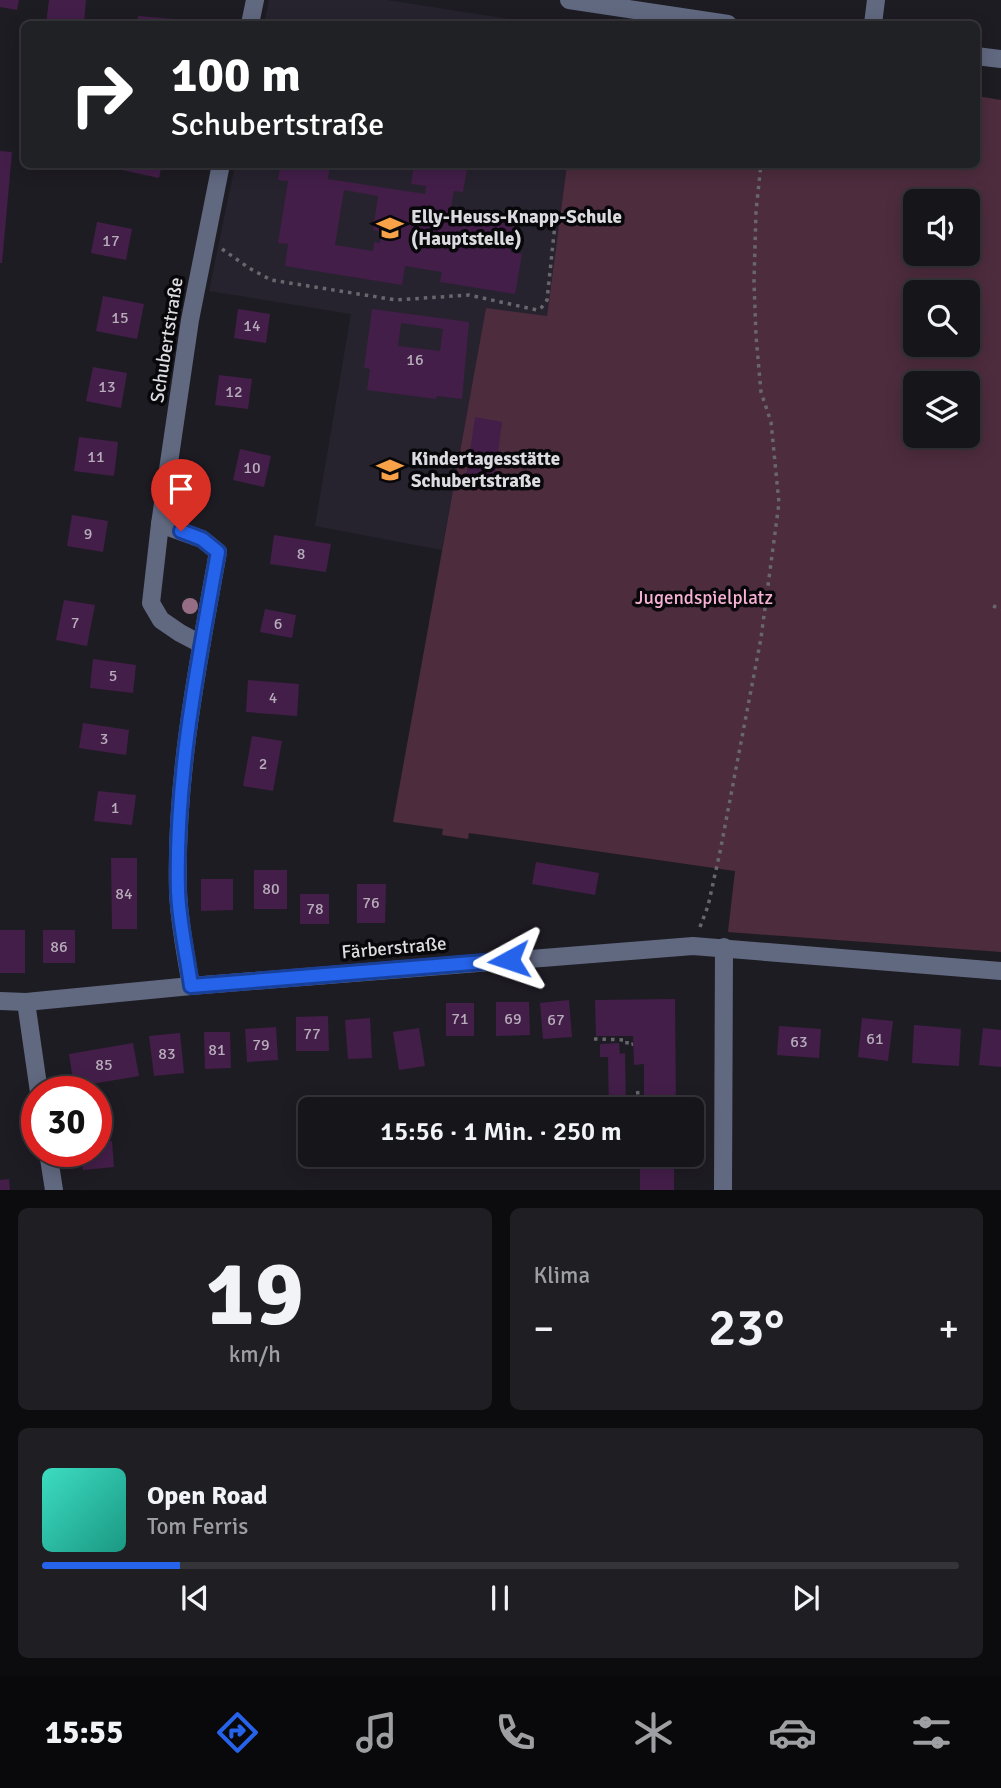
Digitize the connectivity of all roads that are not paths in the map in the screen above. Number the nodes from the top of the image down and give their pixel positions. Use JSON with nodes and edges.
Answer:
{"nodes":[{"id":1,"x":255,"y":0,"type":"edge"},
{"id":2,"x":569,"y":0,"type":"edge"},
{"id":3,"x":876,"y":0,"type":"edge"},
{"id":4,"x":672,"y":8,"type":"edge"},
{"id":5,"x":251,"y":21,"type":"edge"},
{"id":6,"x":718,"y":21,"type":"edge"},
{"id":7,"x":873,"y":21,"type":"edge"},
{"id":8,"x":980,"y":57,"type":"edge"},
{"id":9,"x":1001,"y":60,"type":"edge"},
{"id":10,"x":220,"y":168,"type":"edge"},
{"id":11,"x":160,"y":524,"type":"junction"},
{"id":12,"x":201,"y":644,"type":"junction"},
{"id":13,"x":724,"y":947,"type":"junction"},
{"id":14,"x":1001,"y":971,"type":"edge"},
{"id":15,"x":191,"y":986,"type":"junction"},
{"id":16,"x":0,"y":1001,"type":"edge"},
{"id":17,"x":26,"y":1002,"type":"junction"},
{"id":18,"x":37,"y":1076,"type":"edge"},
{"id":19,"x":50,"y":1167,"type":"edge"},
{"id":20,"x":54,"y":1189,"type":"edge"},
{"id":21,"x":723,"y":1189,"type":"edge"}],
"edges":[{"from":1,"to":5,"type":"street"},
{"from":2,"to":4,"type":"street"},
{"from":3,"to":7,"type":"street"},
{"from":4,"to":6,"type":"street"},
{"from":8,"to":9,"type":"street"},
{"from":10,"to":11,"type":"street","name":"Schubertstraße"},
{"from":11,"to":12,"type":"street","name":"Schubertstraße"},
{"from":11,"to":12,"type":"street"},
{"from":12,"to":15,"type":"street"},
{"from":13,"to":14,"type":"street","name":"Färberstraße"},
{"from":13,"to":15,"type":"street","name":"Färberstraße"},
{"from":13,"to":21,"type":"street"},
{"from":15,"to":17,"type":"street","name":"Färberstraße"},
{"from":16,"to":17,"type":"street","name":"Färberstraße"},
{"from":17,"to":18,"type":"street"},
{"from":19,"to":20,"type":"street"}]}
